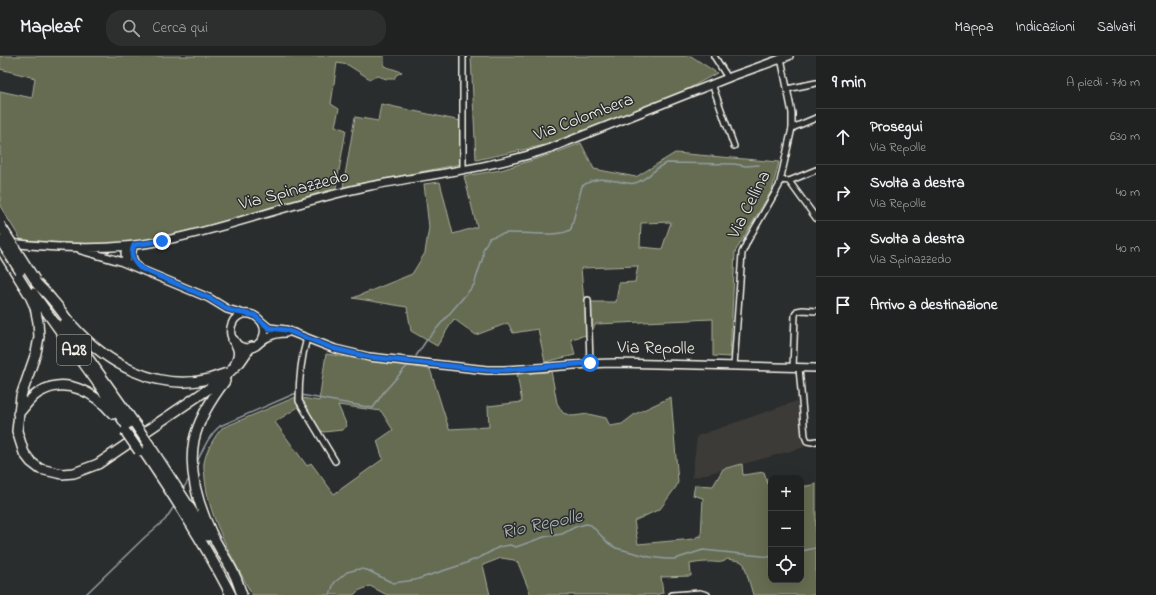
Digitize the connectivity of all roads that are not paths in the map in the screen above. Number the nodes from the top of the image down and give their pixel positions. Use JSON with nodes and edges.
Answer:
{"nodes":[{"id":1,"x":463,"y":56,"type":"edge"},
{"id":2,"x":714,"y":56,"type":"edge"},
{"id":3,"x":789,"y":56,"type":"edge"},
{"id":4,"x":781,"y":58,"type":"junction"},
{"id":5,"x":768,"y":59,"type":"edge"},
{"id":6,"x":728,"y":78,"type":"junction"},
{"id":7,"x":816,"y":83,"type":"edge"},
{"id":8,"x":712,"y":84,"type":"junction"},
{"id":9,"x":787,"y":89,"type":"junction"},
{"id":10,"x":816,"y":118,"type":"edge"},
{"id":11,"x":792,"y":128,"type":"junction"},
{"id":12,"x":734,"y":146,"type":"dead end"},
{"id":13,"x":464,"y":170,"type":"junction"},
{"id":14,"x":816,"y":170,"type":"edge"},
{"id":15,"x":781,"y":180,"type":"junction"},
{"id":16,"x":789,"y":181,"type":"junction"},
{"id":17,"x":816,"y":218,"type":"edge"},
{"id":18,"x":0,"y":225,"type":"edge"},
{"id":19,"x":0,"y":241,"type":"edge"},
{"id":20,"x":130,"y":245,"type":"junction"},
{"id":21,"x":76,"y":247,"type":"junction"},
{"id":22,"x":106,"y":247,"type":"junction"},
{"id":23,"x":0,"y":248,"type":"edge"},
{"id":24,"x":123,"y":262,"type":"junction"},
{"id":25,"x":140,"y":268,"type":"junction"},
{"id":26,"x":18,"y":272,"type":"junction"},
{"id":27,"x":36,"y":282,"type":"junction"},
{"id":28,"x":588,"y":300,"type":"dead end"},
{"id":29,"x":227,"y":309,"type":"junction"},
{"id":30,"x":816,"y":311,"type":"edge"},
{"id":31,"x":244,"y":314,"type":"junction"},
{"id":32,"x":262,"y":322,"type":"junction"},
{"id":33,"x":231,"y":327,"type":"junction"},
{"id":34,"x":292,"y":332,"type":"junction"},
{"id":35,"x":307,"y":338,"type":"junction"},
{"id":36,"x":233,"y":340,"type":"junction"},
{"id":37,"x":254,"y":346,"type":"junction"},
{"id":38,"x":590,"y":363,"type":"junction"},
{"id":39,"x":734,"y":366,"type":"junction"},
{"id":40,"x":796,"y":368,"type":"junction"},
{"id":41,"x":816,"y":368,"type":"edge"},
{"id":42,"x":232,"y":371,"type":"junction"},
{"id":43,"x":18,"y":414,"type":"junction"},
{"id":44,"x":129,"y":428,"type":"junction"},
{"id":45,"x":816,"y":441,"type":"edge"},
{"id":46,"x":143,"y":447,"type":"junction"},
{"id":47,"x":335,"y":461,"type":"dead end"},
{"id":48,"x":175,"y":491,"type":"junction"},
{"id":49,"x":183,"y":504,"type":"junction"},
{"id":50,"x":231,"y":595,"type":"edge"},
{"id":51,"x":241,"y":595,"type":"edge"},
{"id":52,"x":672,"y":595,"type":"edge"},
{"id":53,"x":707,"y":595,"type":"edge"}],
"edges":[{"from":1,"to":13,"type":"street"},
{"from":2,"to":6,"type":"street"},
{"from":3,"to":4,"type":"street","name":"Via Colombera"},
{"from":4,"to":5,"type":"street","name":"Via Colombera"},
{"from":4,"to":9,"type":"street","name":"Via Cellina"},
{"from":5,"to":6,"type":"street","name":"Via Colombera"},
{"from":6,"to":8,"type":"street","name":"Via Colombera"},
{"from":7,"to":9,"type":"street"},
{"from":8,"to":12,"type":"street"},
{"from":8,"to":13,"type":"street","name":"Via Colombera"},
{"from":9,"to":11,"type":"street","name":"Via Cellina"},
{"from":10,"to":11,"type":"street"},
{"from":11,"to":15,"type":"street","name":"Via Cellina"},
{"from":13,"to":20,"type":"street","name":"Via Spinazzedo"},
{"from":14,"to":16,"type":"street"},
{"from":15,"to":16,"type":"street"},
{"from":15,"to":39,"type":"street","name":"Via Cellina"},
{"from":16,"to":17,"type":"street"},
{"from":18,"to":27,"type":"highway","number":"A28","bridge":true},
{"from":19,"to":21,"type":"street"},
{"from":19,"to":26,"type":"highway","number":"A28","bridge":true},
{"from":20,"to":22,"type":"street"},
{"from":20,"to":24,"type":"street"},
{"from":20,"to":25,"type":"street"},
{"from":21,"to":22,"type":"street"},
{"from":21,"to":24,"type":"street","name":"Via Repolle"},
{"from":22,"to":24,"type":"street","name":"Via Repolle"},
{"from":23,"to":26,"type":"highway"},
{"from":24,"to":25,"type":"street","name":"Via Repolle"},
{"from":25,"to":29,"type":"street","name":"Via Repolle"},
{"from":26,"to":43,"type":"highway"},
{"from":26,"to":44,"type":"highway","number":"A28"},
{"from":27,"to":42,"type":"highway"},
{"from":27,"to":44,"type":"highway","number":"A28"},
{"from":28,"to":38,"type":"street"},
{"from":29,"to":31,"type":"street","name":"Via Repolle"},
{"from":29,"to":33,"type":"street"},
{"from":30,"to":40,"type":"street"},
{"from":31,"to":32,"type":"street","name":"Via Repolle"},
{"from":31,"to":33,"type":"street"},
{"from":32,"to":34,"type":"street","name":"Via Repolle"},
{"from":32,"to":37,"type":"street"},
{"from":33,"to":36,"type":"street"},
{"from":34,"to":35,"type":"street","name":"Via Repolle"},
{"from":34,"to":37,"type":"street"},
{"from":35,"to":38,"type":"street","name":"Via Repolle"},
{"from":35,"to":47,"type":"street"},
{"from":36,"to":37,"type":"street"},
{"from":36,"to":42,"type":"highway"},
{"from":37,"to":42,"type":"highway"},
{"from":38,"to":39,"type":"street","name":"Via Repolle"},
{"from":39,"to":40,"type":"street","name":"Via Repolle"},
{"from":40,"to":41,"type":"street","name":"Via Repolle"},
{"from":40,"to":45,"type":"street"},
{"from":42,"to":43,"type":"highway"},
{"from":42,"to":51,"type":"highway"},
{"from":43,"to":44,"type":"highway"},
{"from":44,"to":46,"type":"highway","number":"A28","bridge":true},
{"from":46,"to":48,"type":"highway","number":"A28"},
{"from":46,"to":48,"type":"highway","number":"A28"},
{"from":48,"to":49,"type":"highway","number":"A28"},
{"from":49,"to":50,"type":"highway","number":"A28"},
{"from":49,"to":51,"type":"highway","number":"A28"},
{"from":52,"to":53,"type":"street"}]}
